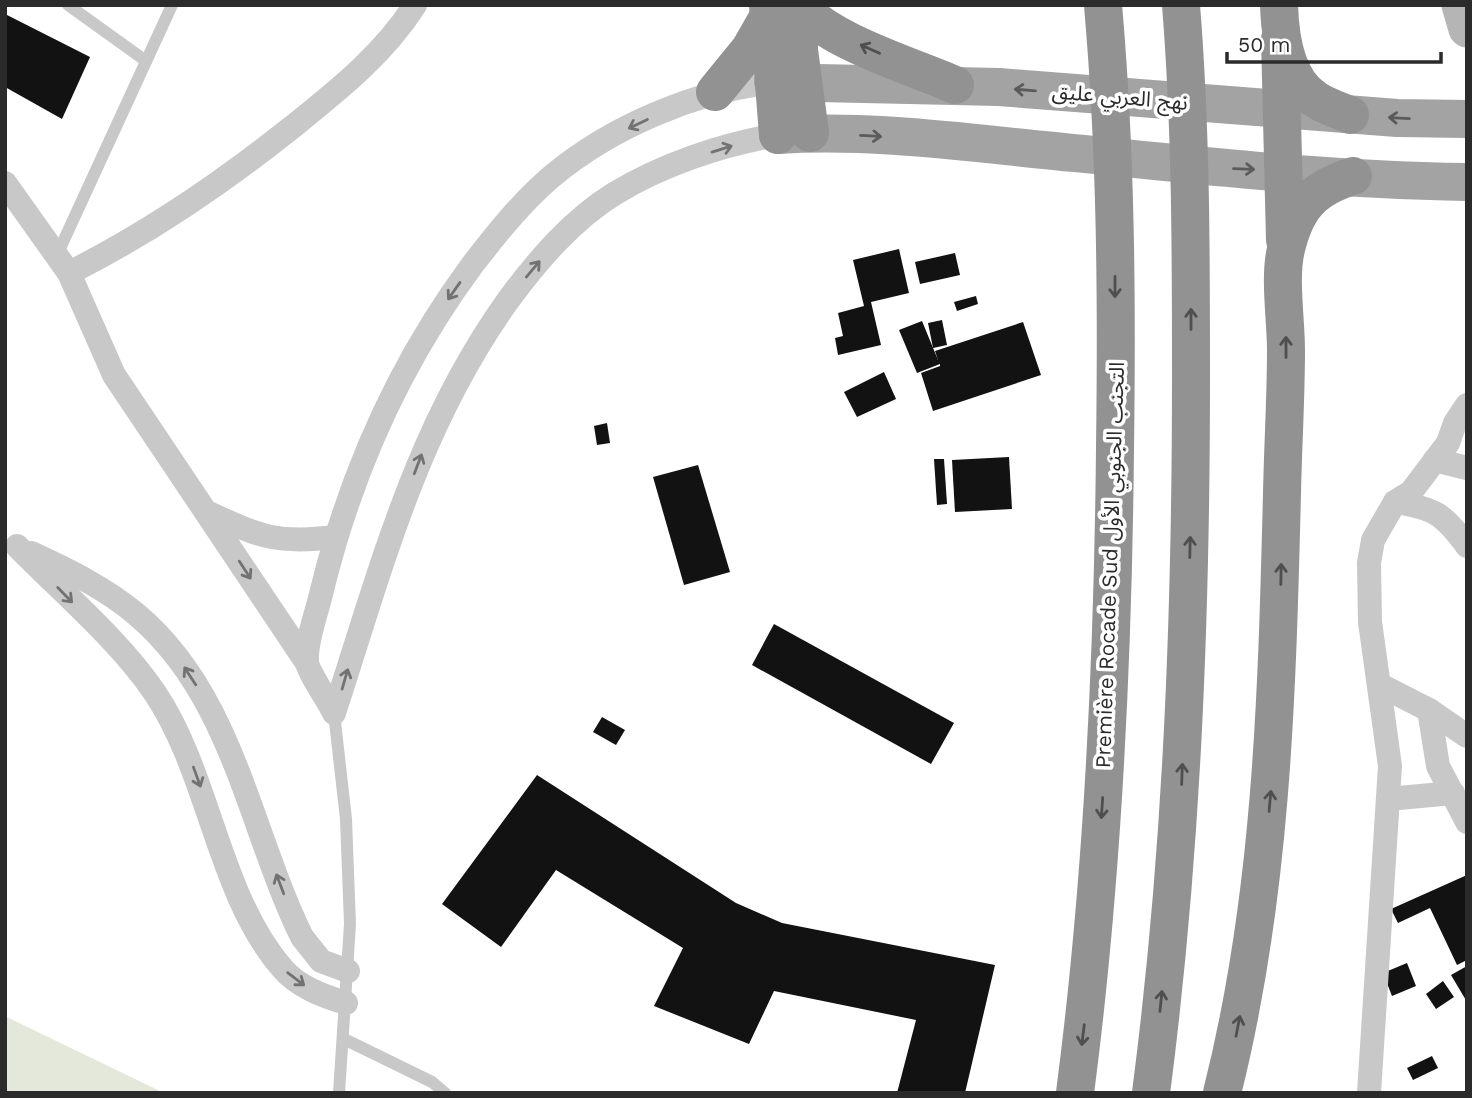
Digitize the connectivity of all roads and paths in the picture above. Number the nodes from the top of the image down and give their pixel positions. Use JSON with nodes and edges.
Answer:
{"nodes":[{"id":1,"x":68,"y":5,"type":"edge"},
{"id":2,"x":172,"y":5,"type":"edge"},
{"id":3,"x":415,"y":5,"type":"edge"},
{"id":4,"x":1181,"y":5,"type":"edge"},
{"id":5,"x":1460,"y":5,"type":"edge"},
{"id":6,"x":784,"y":8,"type":"edge"},
{"id":7,"x":1104,"y":21,"type":"edge"},
{"id":8,"x":1279,"y":22,"type":"edge"},
{"id":9,"x":1467,"y":29,"type":"edge"},
{"id":10,"x":146,"y":61,"type":"junction"},
{"id":11,"x":788,"y":82,"type":"junction"},
{"id":12,"x":955,"y":85,"type":"junction"},
{"id":13,"x":715,"y":92,"type":"junction"},
{"id":14,"x":1282,"y":110,"type":"junction"},
{"id":15,"x":1350,"y":115,"type":"junction"},
{"id":16,"x":1467,"y":119,"type":"edge"},
{"id":17,"x":794,"y":134,"type":"junction"},
{"id":18,"x":1285,"y":170,"type":"junction"},
{"id":19,"x":1353,"y":176,"type":"junction"},
{"id":20,"x":1467,"y":182,"type":"edge"},
{"id":21,"x":5,"y":183,"type":"edge"},
{"id":22,"x":1285,"y":253,"type":"junction"},
{"id":23,"x":63,"y":264,"type":"junction"},
{"id":24,"x":1467,"y":405,"type":"edge"},
{"id":25,"x":1450,"y":445,"type":"edge"},
{"id":26,"x":1467,"y":468,"type":"edge"},
{"id":27,"x":1395,"y":502,"type":"junction"},
{"id":28,"x":208,"y":513,"type":"junction"},
{"id":29,"x":335,"y":537,"type":"junction"},
{"id":30,"x":11,"y":542,"type":"edge"},
{"id":31,"x":1467,"y":546,"type":"edge"},
{"id":32,"x":307,"y":663,"type":"junction"},
{"id":33,"x":1380,"y":685,"type":"junction"},
{"id":34,"x":1429,"y":710,"type":"junction"},
{"id":35,"x":334,"y":713,"type":"junction"},
{"id":36,"x":1467,"y":736,"type":"edge"},
{"id":37,"x":1453,"y":793,"type":"junction"},
{"id":38,"x":1388,"y":799,"type":"junction"},
{"id":39,"x":1467,"y":822,"type":"edge"},
{"id":40,"x":348,"y":971,"type":"junction"},
{"id":41,"x":346,"y":1003,"type":"junction"},
{"id":42,"x":344,"y":1039,"type":"junction"},
{"id":43,"x":339,"y":1093,"type":"edge"},
{"id":44,"x":445,"y":1093,"type":"edge"},
{"id":45,"x":1075,"y":1093,"type":"edge"},
{"id":46,"x":1151,"y":1093,"type":"edge"},
{"id":47,"x":1222,"y":1093,"type":"edge"},
{"id":48,"x":1369,"y":1093,"type":"edge"}],
"edges":[{"from":1,"to":10,"type":"lane"},
{"from":2,"to":10,"type":"lane"},
{"from":3,"to":23,"type":"street"},
{"from":46,"to":4,"type":"highway","one_way":true},
{"from":5,"to":9,"type":"street"},
{"from":6,"to":11,"type":"highway"},
{"from":12,"to":6,"type":"highway","one_way":true},
{"from":6,"to":13,"type":"highway"},
{"from":7,"to":45,"type":"highway","name":"Première Rocade Sud التجنب الجنوبي الأول","one_way":true},
{"from":8,"to":14,"type":"highway"},
{"from":8,"to":15,"type":"highway"},
{"from":10,"to":23,"type":"lane"},
{"from":11,"to":12,"type":"main road","name":"نهج العربي عليق"},
{"from":11,"to":13,"type":"street"},
{"from":11,"to":17,"type":"highway"},
{"from":14,"to":12,"type":"main road","name":"نهج العربي عليق","one_way":true},
{"from":13,"to":29,"type":"street","one_way":true},
{"from":14,"to":15,"type":"main road","name":"نهج العربي عليق"},
{"from":14,"to":18,"type":"highway"},
{"from":16,"to":15,"type":"main road","name":"نهج العربي عليق","one_way":true},
{"from":17,"to":18,"type":"main road","one_way":true},
{"from":35,"to":17,"type":"street","one_way":true},
{"from":18,"to":19,"type":"main road"},
{"from":18,"to":22,"type":"highway"},
{"from":19,"to":20,"type":"main road"},
{"from":19,"to":22,"type":"highway"},
{"from":21,"to":23,"type":"street"},
{"from":47,"to":22,"type":"highway","one_way":true},
{"from":23,"to":28,"type":"street"},
{"from":24,"to":25,"type":"street"},
{"from":25,"to":26,"type":"street"},
{"from":25,"to":27,"type":"street"},
{"from":27,"to":31,"type":"street"},
{"from":27,"to":33,"type":"street"},
{"from":28,"to":29,"type":"street"},
{"from":28,"to":32,"type":"street","one_way":true},
{"from":29,"to":32,"type":"street"},
{"from":40,"to":30,"type":"street","one_way":true},
{"from":30,"to":41,"type":"street","one_way":true},
{"from":32,"to":35,"type":"street"},
{"from":33,"to":34,"type":"street"},
{"from":33,"to":38,"type":"street"},
{"from":34,"to":36,"type":"street"},
{"from":34,"to":37,"type":"street"},
{"from":35,"to":40,"type":"lane"},
{"from":37,"to":38,"type":"street"},
{"from":37,"to":39,"type":"street"},
{"from":38,"to":48,"type":"street"},
{"from":40,"to":41,"type":"lane"},
{"from":41,"to":42,"type":"lane"},
{"from":42,"to":43,"type":"lane"},
{"from":42,"to":44,"type":"lane"}]}
